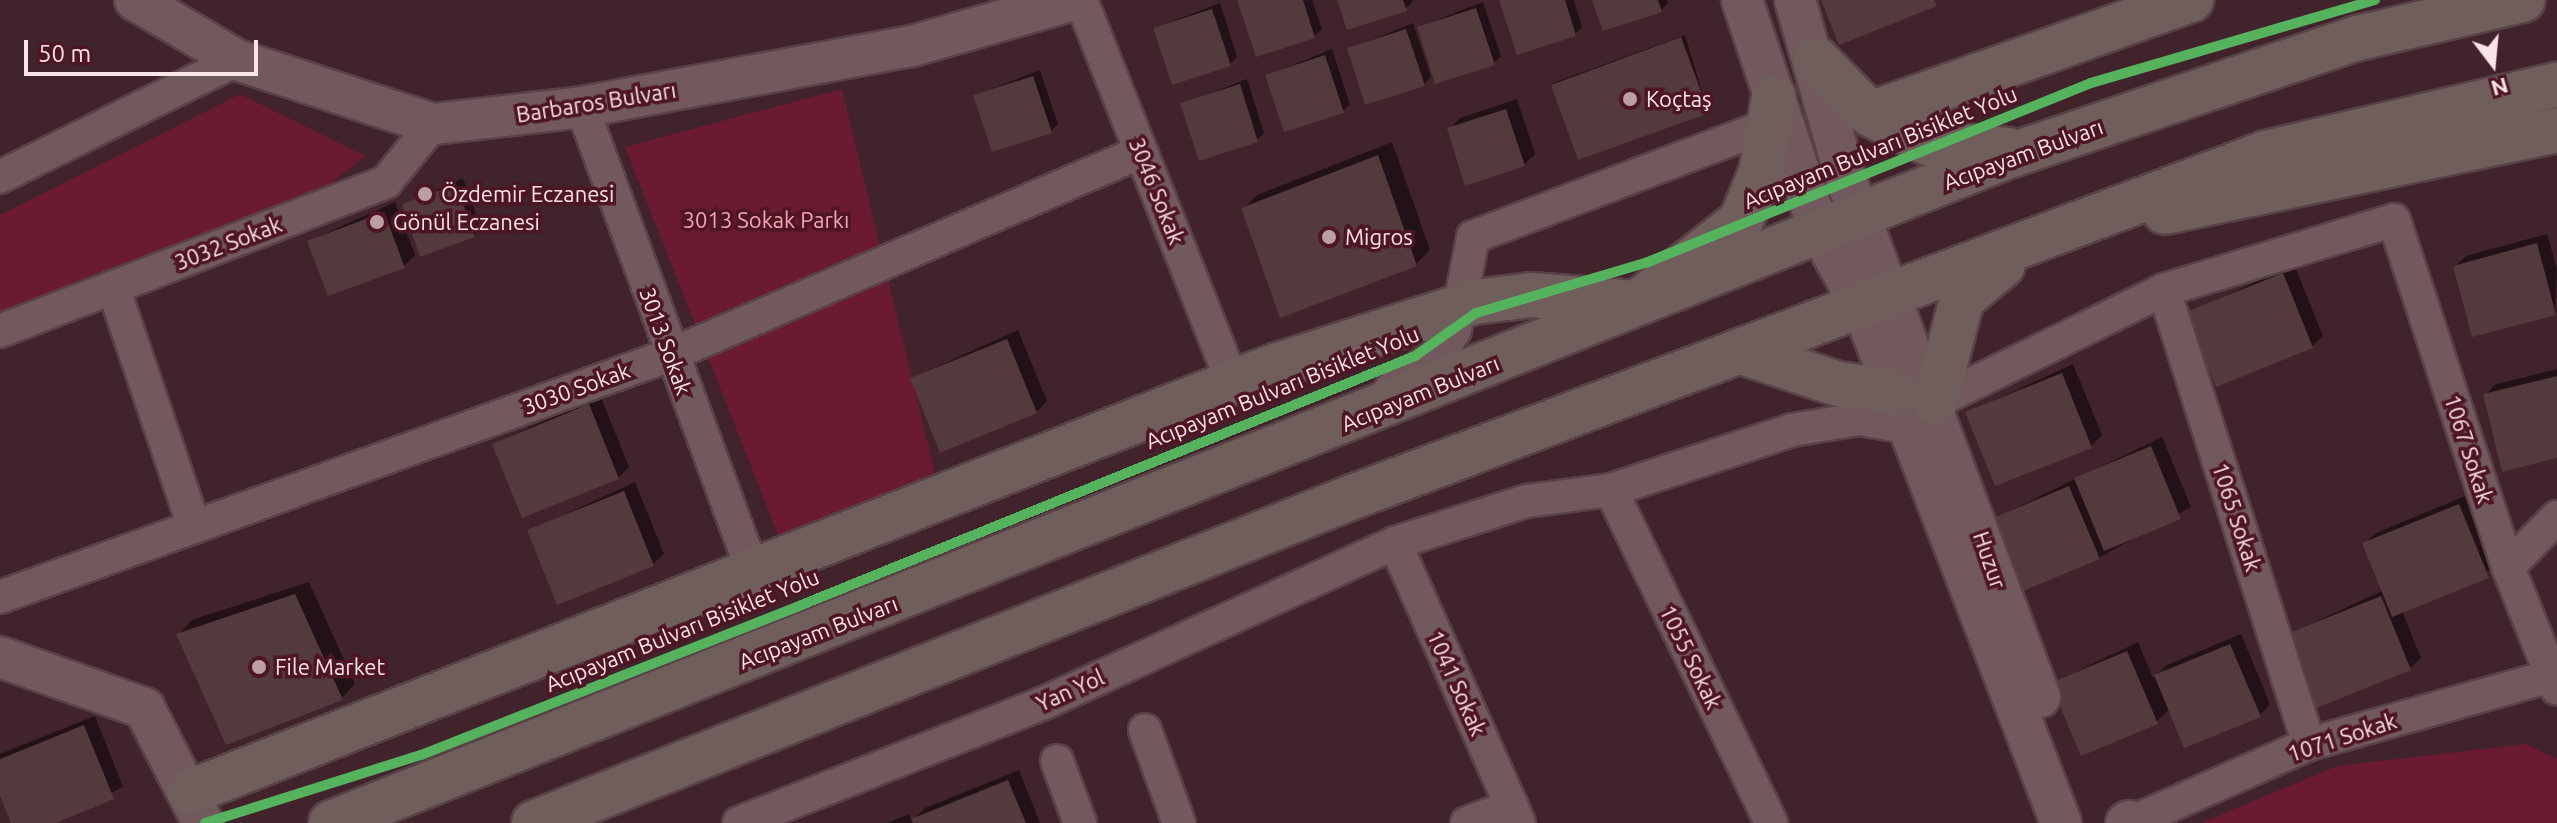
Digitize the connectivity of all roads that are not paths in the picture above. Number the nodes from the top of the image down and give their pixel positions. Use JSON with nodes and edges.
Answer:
{"nodes":[{"id":1,"x":135,"y":0,"type":"edge"},
{"id":2,"x":1074,"y":0,"type":"edge"},
{"id":3,"x":1081,"y":0,"type":"edge"},
{"id":4,"x":1742,"y":0,"type":"edge"},
{"id":5,"x":1795,"y":0,"type":"edge"},
{"id":6,"x":2191,"y":0,"type":"edge"},
{"id":7,"x":2523,"y":0,"type":"edge"},
{"id":8,"x":1018,"y":8,"type":"edge"},
{"id":9,"x":1816,"y":59,"type":"junction"},
{"id":10,"x":237,"y":60,"type":"junction"},
{"id":11,"x":2557,"y":85,"type":"edge"},
{"id":12,"x":582,"y":107,"type":"junction"},
{"id":13,"x":1772,"y":111,"type":"junction"},
{"id":14,"x":1870,"y":114,"type":"junction"},
{"id":15,"x":433,"y":124,"type":"junction"},
{"id":16,"x":2557,"y":130,"type":"edge"},
{"id":17,"x":2027,"y":150,"type":"junction"},
{"id":18,"x":1141,"y":152,"type":"junction"},
{"id":19,"x":0,"y":177,"type":"edge"},
{"id":20,"x":1862,"y":215,"type":"junction"},
{"id":21,"x":1819,"y":230,"type":"junction"},
{"id":22,"x":2060,"y":230,"type":"junction"},
{"id":23,"x":113,"y":287,"type":"junction"},
{"id":24,"x":2164,"y":290,"type":"junction"},
{"id":25,"x":1637,"y":303,"type":"junction"},
{"id":26,"x":1877,"y":303,"type":"junction"},
{"id":27,"x":1459,"y":307,"type":"junction"},
{"id":28,"x":0,"y":331,"type":"edge"},
{"id":29,"x":1739,"y":351,"type":"junction"},
{"id":30,"x":670,"y":355,"type":"junction"},
{"id":31,"x":1233,"y":383,"type":"junction"},
{"id":32,"x":1912,"y":407,"type":"junction"},
{"id":33,"x":1344,"y":424,"type":"junction"},
{"id":34,"x":1611,"y":490,"type":"junction"},
{"id":35,"x":2557,"y":517,"type":"edge"},
{"id":36,"x":193,"y":524,"type":"junction"},
{"id":37,"x":1395,"y":543,"type":"junction"},
{"id":38,"x":2508,"y":567,"type":"junction"},
{"id":39,"x":753,"y":573,"type":"junction"},
{"id":40,"x":0,"y":597,"type":"edge"},
{"id":41,"x":0,"y":657,"type":"edge"},
{"id":42,"x":2552,"y":683,"type":"edge"},
{"id":43,"x":1145,"y":730,"type":"dead end"},
{"id":44,"x":2309,"y":744,"type":"junction"},
{"id":45,"x":1057,"y":761,"type":"dead end"},
{"id":46,"x":197,"y":808,"type":"edge"},
{"id":47,"x":1515,"y":814,"type":"edge"},
{"id":48,"x":777,"y":816,"type":"edge"},
{"id":49,"x":2129,"y":822,"type":"edge"},
{"id":50,"x":331,"y":823,"type":"edge"},
{"id":51,"x":534,"y":823,"type":"edge"},
{"id":52,"x":739,"y":823,"type":"edge"},
{"id":53,"x":1080,"y":823,"type":"edge"},
{"id":54,"x":1179,"y":823,"type":"edge"},
{"id":55,"x":1467,"y":823,"type":"edge"},
{"id":56,"x":1771,"y":823,"type":"edge"},
{"id":57,"x":2061,"y":823,"type":"edge"},
{"id":58,"x":2090,"y":823,"type":"edge"}],
"edges":[{"from":1,"to":10,"type":"street","name":"Barbaros Bulvarı"},
{"from":2,"to":8,"type":"street","name":"Barbaros Bulvarı"},
{"from":3,"to":18,"type":"street","name":"3046 Sokak"},
{"from":4,"to":13,"type":"street"},
{"from":5,"to":9,"type":"street"},
{"from":6,"to":14,"type":"main road"},
{"from":7,"to":17,"type":"main road","name":"Acıpayam Bulvarı"},
{"from":8,"to":12,"type":"street","name":"Barbaros Bulvarı"},
{"from":9,"to":14,"type":"main road"},
{"from":9,"to":20,"type":"street"},
{"from":10,"to":15,"type":"street","name":"Barbaros Bulvarı"},
{"from":10,"to":19,"type":"street"},
{"from":11,"to":22,"type":"main road"},
{"from":12,"to":15,"type":"street","name":"Barbaros Bulvarı"},
{"from":12,"to":30,"type":"street","name":"3013 Sokak"},
{"from":13,"to":21,"type":"street"},
{"from":13,"to":25,"type":"main road"},
{"from":13,"to":27,"type":"street"},
{"from":14,"to":17,"type":"main road"},
{"from":15,"to":23,"type":"street","name":"3032 Sokak"},
{"from":16,"to":22,"type":"main road"},
{"from":17,"to":20,"type":"main road","name":"Acıpayam Bulvarı"},
{"from":18,"to":30,"type":"street","name":"3030 Sokak"},
{"from":18,"to":31,"type":"street","name":"3046 Sokak"},
{"from":20,"to":21,"type":"main road","name":"Acıpayam Bulvarı"},
{"from":20,"to":26,"type":"street"},
{"from":21,"to":25,"type":"main road","name":"Acıpayam Bulvarı"},
{"from":21,"to":26,"type":"street"},
{"from":22,"to":26,"type":"main road"},
{"from":22,"to":32,"type":"main road"},
{"from":23,"to":28,"type":"street","name":"3032 Sokak"},
{"from":23,"to":36,"type":"street"},
{"from":24,"to":32,"type":"street"},
{"from":24,"to":38,"type":"street","name":"1067 Sokak"},
{"from":24,"to":44,"type":"street","name":"1065 Sokak"},
{"from":25,"to":27,"type":"main road"},
{"from":25,"to":33,"type":"main road","name":"Acıpayam Bulvarı"},
{"from":26,"to":29,"type":"main road"},
{"from":26,"to":32,"type":"street","name":"Huzur"},
{"from":27,"to":31,"type":"main road"},
{"from":27,"to":33,"type":"street"},
{"from":29,"to":32,"type":"main road"},
{"from":29,"to":51,"type":"main road"},
{"from":30,"to":36,"type":"street","name":"3030 Sokak"},
{"from":30,"to":39,"type":"street","name":"3013 Sokak"},
{"from":31,"to":39,"type":"main road"},
{"from":32,"to":34,"type":"street","name":"Yan Yol"},
{"from":32,"to":57,"type":"street","name":"Huzur"},
{"from":32,"to":58,"type":"street","name":"Huzur"},
{"from":33,"to":50,"type":"main road","name":"Acıpayam Bulvarı"},
{"from":34,"to":37,"type":"street","name":"Yan Yol"},
{"from":34,"to":56,"type":"street","name":"1055 Sokak"},
{"from":35,"to":38,"type":"street"},
{"from":36,"to":40,"type":"street","name":"3030 Sokak"},
{"from":37,"to":47,"type":"street","name":"1041 Sokak"},
{"from":37,"to":48,"type":"street","name":"Yan Yol"},
{"from":38,"to":42,"type":"street","name":"1067 Sokak"},
{"from":39,"to":46,"type":"main road"},
{"from":41,"to":46,"type":"street"},
{"from":42,"to":44,"type":"street","name":"1071 Sokak"},
{"from":43,"to":54,"type":"street"},
{"from":44,"to":49,"type":"street","name":"1071 Sokak"},
{"from":45,"to":53,"type":"street"},
{"from":47,"to":55,"type":"street"},
{"from":48,"to":52,"type":"street","name":"Yan Yol"}]}
